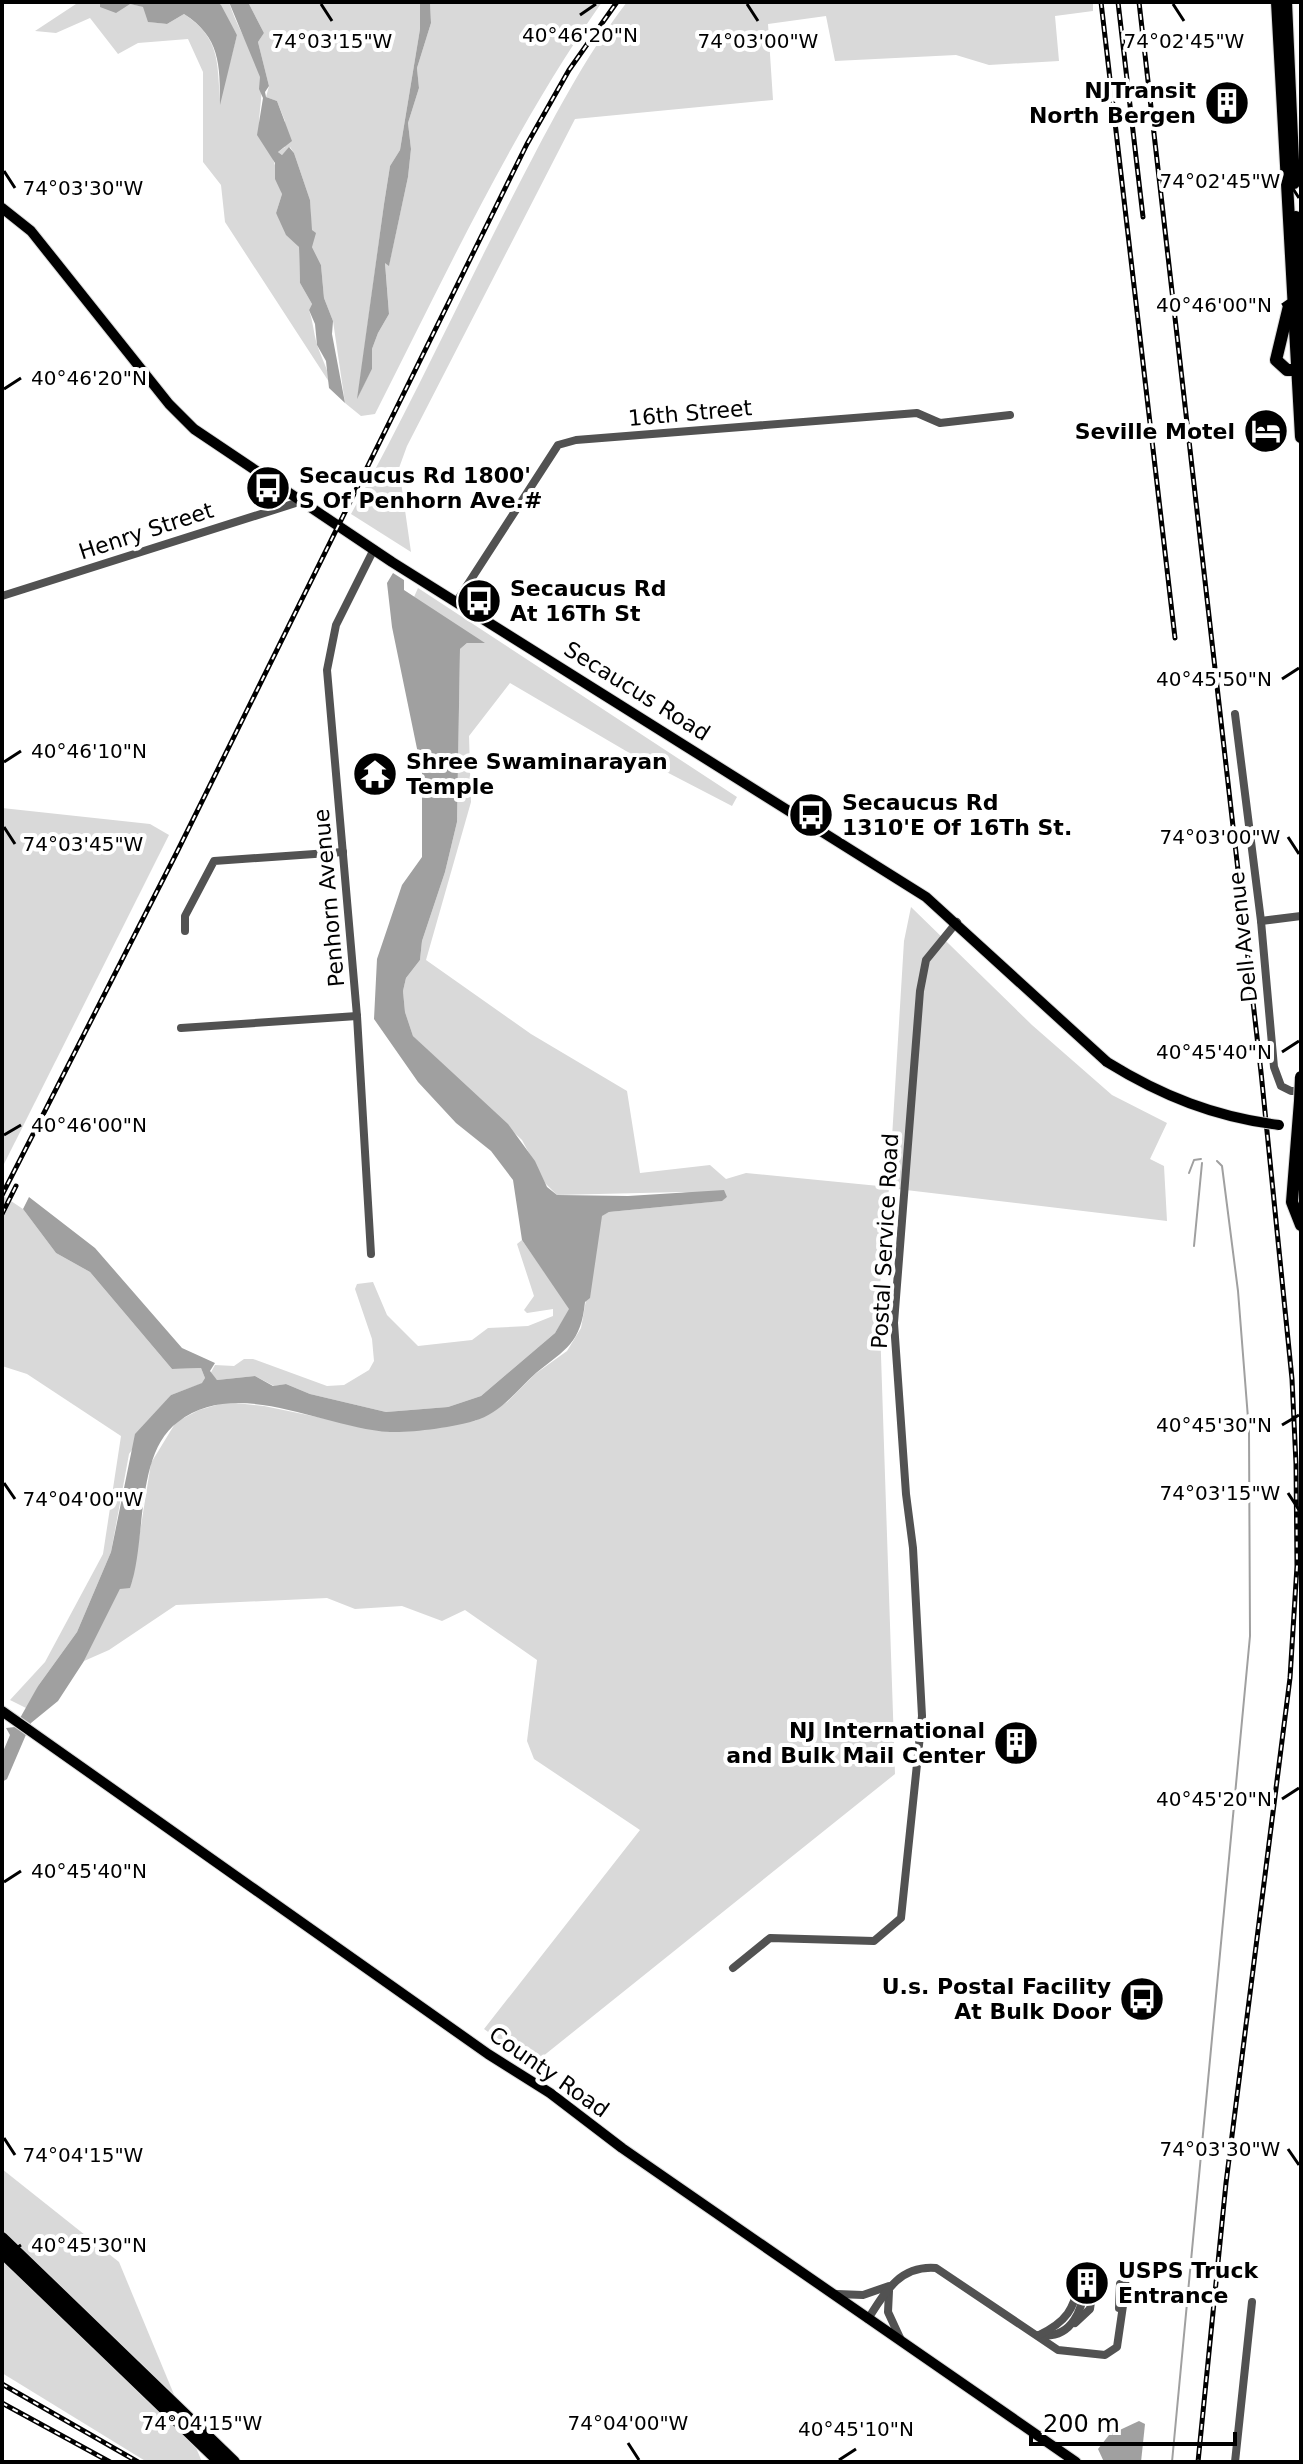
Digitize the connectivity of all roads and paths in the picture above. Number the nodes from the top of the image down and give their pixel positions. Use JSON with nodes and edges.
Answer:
{"nodes":[{"id":1,"x":1277,"y":2,"type":"edge"},
{"id":2,"x":1286,"y":2,"type":"edge"},
{"id":3,"x":2,"y":208,"type":"edge"},
{"id":4,"x":1296,"y":298,"type":"edge"},
{"id":5,"x":1298,"y":370,"type":"edge"},
{"id":6,"x":1010,"y":415,"type":"dead end"},
{"id":7,"x":1301,"y":437,"type":"edge"},
{"id":8,"x":302,"y":501,"type":"junction"},
{"id":9,"x":374,"y":549,"type":"junction"},
{"id":10,"x":2,"y":596,"type":"edge"},
{"id":11,"x":457,"y":601,"type":"junction"},
{"id":12,"x":1235,"y":714,"type":"dead end"},
{"id":13,"x":343,"y":852,"type":"junction"},
{"id":14,"x":1301,"y":916,"type":"edge"},
{"id":15,"x":1261,"y":921,"type":"junction"},
{"id":16,"x":957,"y":922,"type":"junction"},
{"id":17,"x":185,"y":931,"type":"dead end"},
{"id":18,"x":357,"y":1016,"type":"junction"},
{"id":19,"x":181,"y":1028,"type":"dead end"},
{"id":20,"x":1301,"y":1076,"type":"edge"},
{"id":21,"x":1300,"y":1096,"type":"edge"},
{"id":22,"x":1299,"y":1127,"type":"edge"},
{"id":23,"x":1301,"y":1225,"type":"edge"},
{"id":24,"x":371,"y":1254,"type":"dead end"},
{"id":25,"x":2,"y":1711,"type":"edge"},
{"id":26,"x":733,"y":1968,"type":"dead end"},
{"id":27,"x":2,"y":2238,"type":"edge"},
{"id":28,"x":2,"y":2252,"type":"edge"},
{"id":29,"x":1123,"y":2284,"type":"dead end"},
{"id":30,"x":890,"y":2286,"type":"junction"},
{"id":31,"x":830,"y":2293,"type":"junction"},
{"id":32,"x":1252,"y":2302,"type":"dead end"},
{"id":33,"x":868,"y":2319,"type":"junction"},
{"id":34,"x":1038,"y":2335,"type":"junction"},
{"id":35,"x":904,"y":2345,"type":"junction"},
{"id":36,"x":220,"y":2462,"type":"edge"},
{"id":37,"x":234,"y":2462,"type":"edge"},
{"id":38,"x":1076,"y":2462,"type":"edge"},
{"id":39,"x":1235,"y":2462,"type":"edge"}],
"edges":[{"from":1,"to":4,"type":"highway"},
{"from":2,"to":4,"type":"highway"},
{"from":3,"to":8,"type":"main road","name":"Secaucus Road"},
{"from":4,"to":5,"type":"highway"},
{"from":4,"to":5,"type":"highway"},
{"from":5,"to":7,"type":"highway"},
{"from":6,"to":11,"type":"street","name":"16th Street"},
{"from":8,"to":9,"type":"main road","name":"Secaucus Road"},
{"from":8,"to":10,"type":"street","name":"Henry Street"},
{"from":9,"to":11,"type":"main road","name":"Secaucus Road"},
{"from":9,"to":13,"type":"street","name":"Penhorn Avenue"},
{"from":11,"to":16,"type":"main road","name":"Secaucus Road"},
{"from":12,"to":15,"type":"street","name":"Dell Avenue"},
{"from":13,"to":17,"type":"street"},
{"from":13,"to":18,"type":"street","name":"Penhorn Avenue"},
{"from":14,"to":15,"type":"street"},
{"from":15,"to":21,"type":"street","name":"Dell Avenue"},
{"from":16,"to":22,"type":"main road","name":"Secaucus Road","bridge":true},
{"from":16,"to":26,"type":"street","name":"Postal Service Road"},
{"from":18,"to":19,"type":"street"},
{"from":18,"to":24,"type":"street","name":"Penhorn Avenue"},
{"from":20,"to":21,"type":"highway","bridge":true},
{"from":21,"to":22,"type":"highway"},
{"from":22,"to":23,"type":"highway"},
{"from":25,"to":31,"type":"main road","name":"County Road"},
{"from":27,"to":37,"type":"highway"},
{"from":28,"to":36,"type":"highway"},
{"from":29,"to":34,"type":"street"},
{"from":30,"to":31,"type":"street"},
{"from":30,"to":33,"type":"street"},
{"from":30,"to":34,"type":"street"},
{"from":30,"to":35,"type":"street"},
{"from":31,"to":33,"type":"main road","name":"County Road"},
{"from":32,"to":39,"type":"street"},
{"from":33,"to":35,"type":"main road","name":"County Road"},
{"from":34,"to":34,"type":"street"},
{"from":35,"to":38,"type":"main road","name":"County Road"}]}
